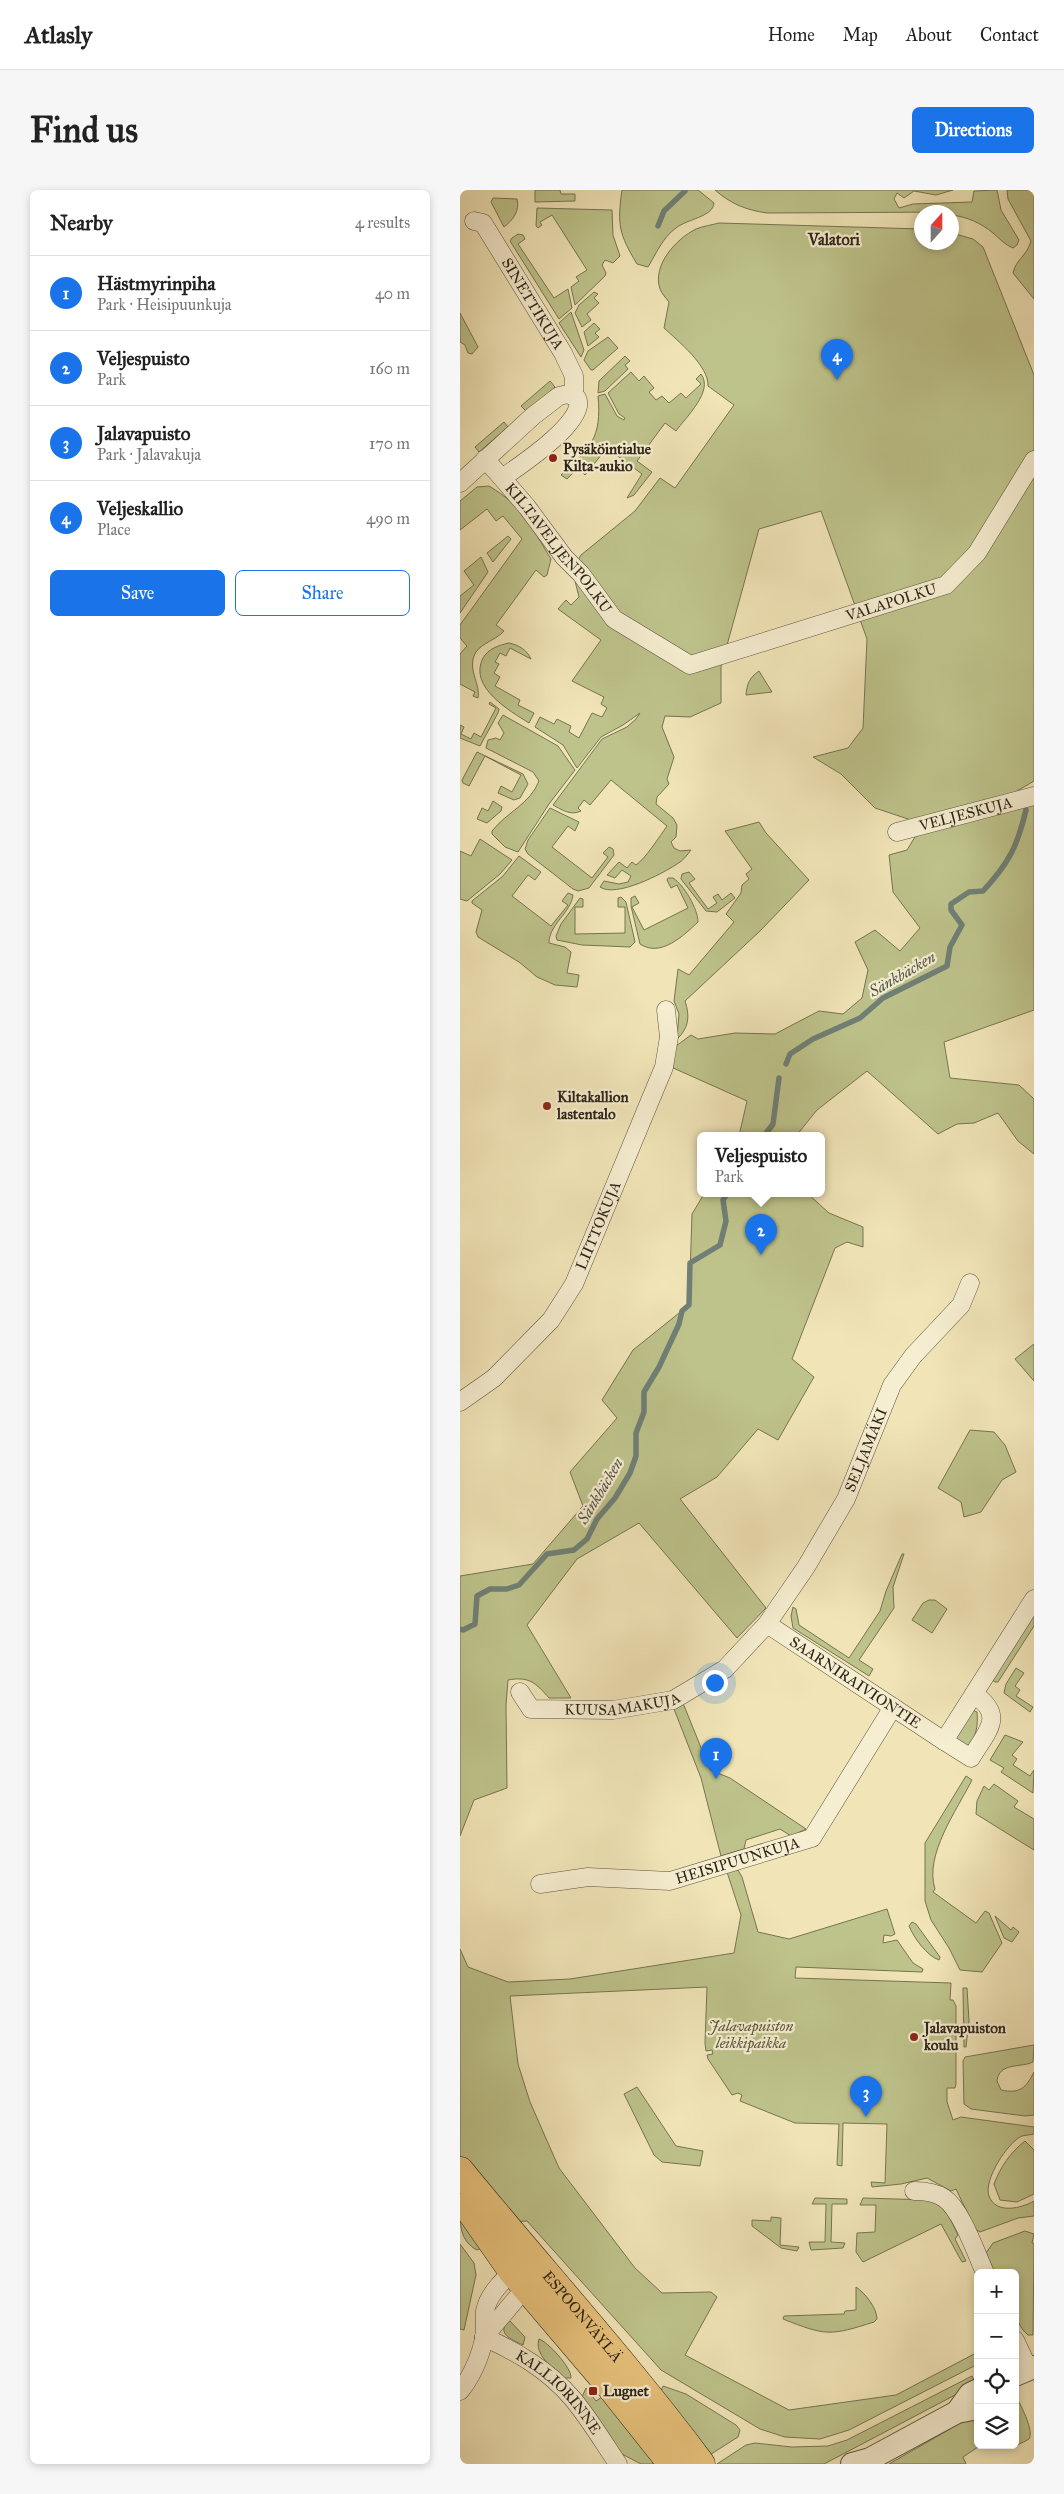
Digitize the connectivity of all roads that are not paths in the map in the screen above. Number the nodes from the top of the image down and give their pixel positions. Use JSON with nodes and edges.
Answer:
{"nodes":[{"id":1,"x":474,"y":221,"type":"dead end"},
{"id":2,"x":574,"y":396,"type":"junction"},
{"id":3,"x":485,"y":459,"type":"junction"},
{"id":4,"x":1034,"y":460,"type":"edge"},
{"id":5,"x":502,"y":478,"type":"junction"},
{"id":6,"x":460,"y":483,"type":"edge"},
{"id":7,"x":690,"y":665,"type":"joint"},
{"id":8,"x":1034,"y":796,"type":"edge"},
{"id":9,"x":897,"y":832,"type":"dead end"},
{"id":10,"x":666,"y":1010,"type":"dead end"},
{"id":11,"x":970,"y":1283,"type":"dead end"},
{"id":12,"x":460,"y":1402,"type":"edge"},
{"id":13,"x":1034,"y":1599,"type":"edge"},
{"id":14,"x":767,"y":1624,"type":"junction"},
{"id":15,"x":520,"y":1692,"type":"dead end"},
{"id":16,"x":974,"y":1694,"type":"junction"},
{"id":17,"x":894,"y":1707,"type":"junction"},
{"id":18,"x":944,"y":1741,"type":"junction"},
{"id":19,"x":540,"y":1884,"type":"dead end"},
{"id":20,"x":460,"y":2171,"type":"edge"},
{"id":21,"x":460,"y":2191,"type":"edge"},
{"id":22,"x":914,"y":2191,"type":"dead end"},
{"id":23,"x":983,"y":2269,"type":"edge"},
{"id":24,"x":525,"y":2274,"type":"junction"},
{"id":25,"x":484,"y":2337,"type":"junction"},
{"id":26,"x":1019,"y":2357,"type":"edge"},
{"id":27,"x":1023,"y":2374,"type":"edge"},
{"id":28,"x":460,"y":2391,"type":"edge"},
{"id":29,"x":974,"y":2392,"type":"edge"},
{"id":30,"x":967,"y":2410,"type":"edge"},
{"id":31,"x":862,"y":2462,"type":"edge"},
{"id":32,"x":618,"y":2464,"type":"edge"},
{"id":33,"x":672,"y":2464,"type":"edge"},
{"id":34,"x":702,"y":2464,"type":"edge"}],
"edges":[{"from":1,"to":2,"type":"street","name":"SINETTIKUJA"},
{"from":2,"to":3,"type":"street"},
{"from":2,"to":5,"type":"street","name":"SINETTIKUJA"},
{"from":3,"to":5,"type":"street","name":"KILTAVELJENPOLKU"},
{"from":3,"to":6,"type":"street"},
{"from":4,"to":7,"type":"street","name":"VALAPOLKU"},
{"from":5,"to":7,"type":"street","name":"KILTAVELJENPOLKU"},
{"from":8,"to":9,"type":"street","name":"VELJESKUJA"},
{"from":10,"to":12,"type":"street","name":"LIITTOKUJA"},
{"from":11,"to":14,"type":"street","name":"SELJAMÄKI"},
{"from":13,"to":16,"type":"street"},
{"from":14,"to":15,"type":"street","name":"KUUSAMAKUJA"},
{"from":14,"to":17,"type":"street","name":"SAARNIRAIVIONTIE"},
{"from":16,"to":18,"type":"street"},
{"from":16,"to":18,"type":"street","name":"SAARNIRAIVIONTIE"},
{"from":17,"to":18,"type":"street","name":"SAARNIRAIVIONTIE"},
{"from":17,"to":19,"type":"street","name":"HEISIPUUNKUJA"},
{"from":20,"to":24,"type":"main road","name":"ESPOONVÄYLÄ"},
{"from":21,"to":24,"type":"main road","name":"ESPOONVÄYLÄ"},
{"from":22,"to":23,"type":"street"},
{"from":24,"to":25,"type":"street"},
{"from":24,"to":33,"type":"main road","name":"ESPOONVÄYLÄ"},
{"from":24,"to":34,"type":"main road","name":"ESPOONVÄYLÄ"},
{"from":25,"to":28,"type":"street"},
{"from":25,"to":32,"type":"street","name":"KALLIORINNE"},
{"from":26,"to":27,"type":"street"},
{"from":29,"to":30,"type":"street"},
{"from":30,"to":31,"type":"street"}]}
